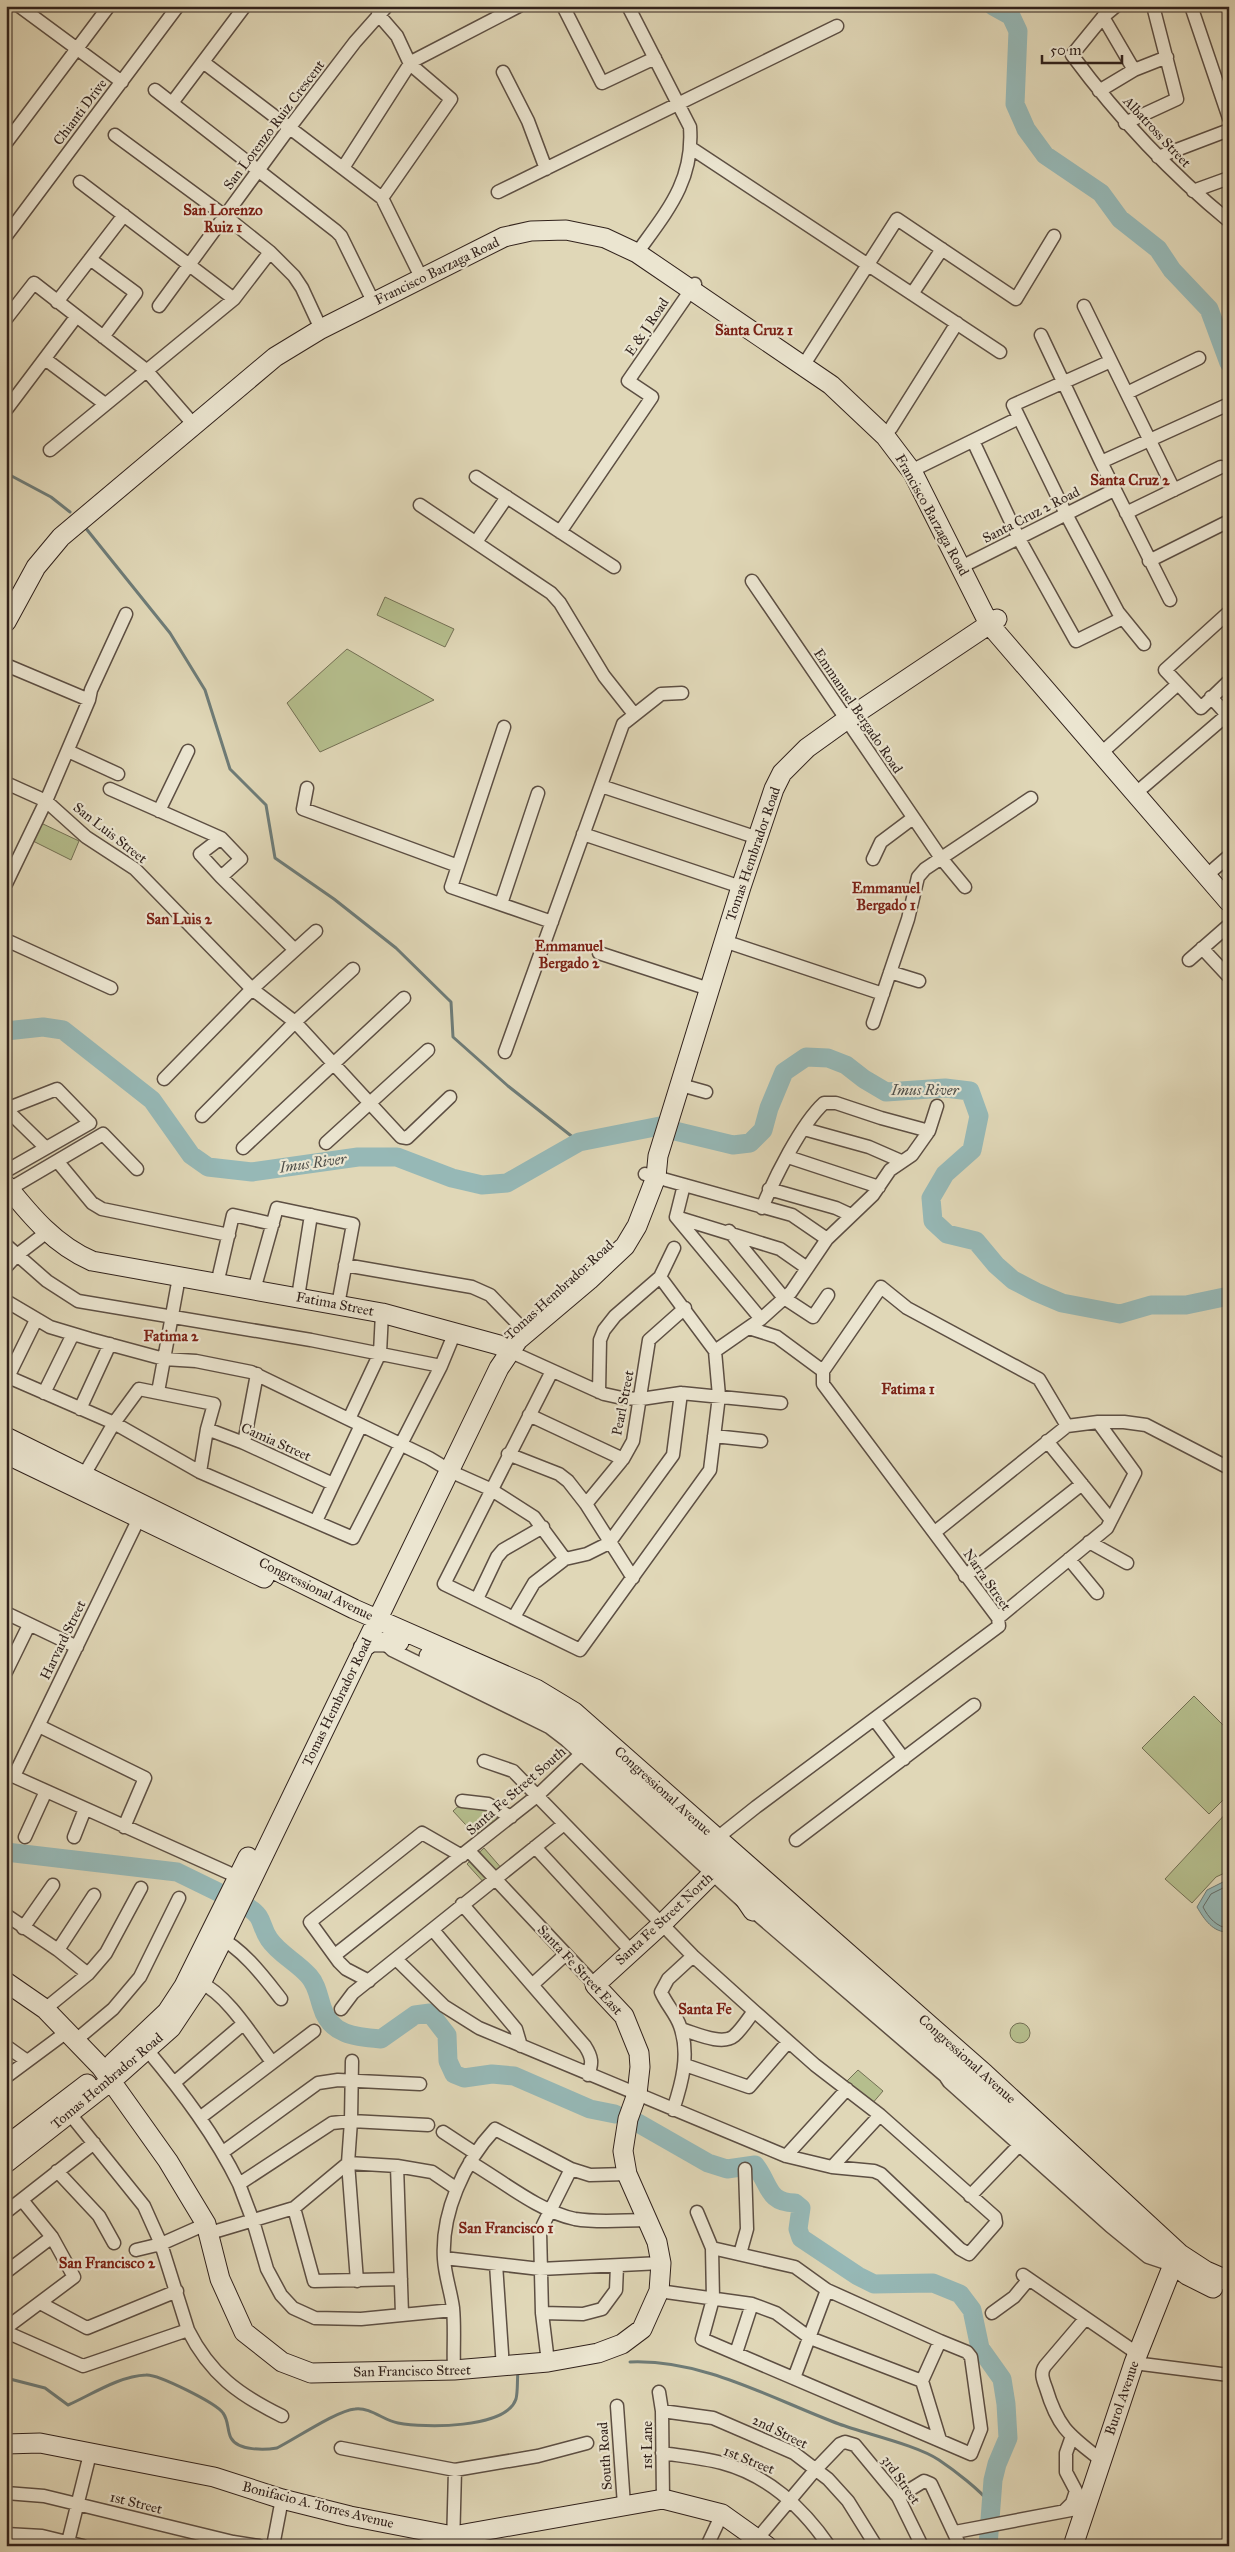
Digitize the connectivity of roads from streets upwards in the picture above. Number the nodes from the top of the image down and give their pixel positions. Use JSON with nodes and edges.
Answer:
{"nodes":[{"id":1,"x":19,"y":6,"type":"edge"},
{"id":2,"x":109,"y":6,"type":"edge"},
{"id":3,"x":178,"y":6,"type":"edge"},
{"id":4,"x":245,"y":6,"type":"edge"},
{"id":5,"x":518,"y":6,"type":"edge"},
{"id":6,"x":563,"y":6,"type":"edge"},
{"id":7,"x":628,"y":6,"type":"edge"},
{"id":8,"x":1116,"y":6,"type":"edge"},
{"id":9,"x":1153,"y":6,"type":"edge"},
{"id":10,"x":1191,"y":6,"type":"edge"},
{"id":11,"x":382,"y":10,"type":"edge"},
{"id":12,"x":1103,"y":17,"type":"junction"},
{"id":13,"x":837,"y":26,"type":"dead end"},
{"id":14,"x":77,"y":49,"type":"junction"},
{"id":15,"x":1167,"y":57,"type":"junction"},
{"id":16,"x":655,"y":58,"type":"junction"},
{"id":17,"x":203,"y":62,"type":"junction"},
{"id":18,"x":410,"y":64,"type":"junction"},
{"id":19,"x":1134,"y":70,"type":"junction"},
{"id":20,"x":503,"y":72,"type":"dead end"},
{"id":21,"x":122,"y":82,"type":"junction"},
{"id":22,"x":155,"y":90,"type":"dead end"},
{"id":23,"x":1099,"y":91,"type":"junction"},
{"id":24,"x":172,"y":103,"type":"junction"},
{"id":25,"x":678,"y":104,"type":"junction"},
{"id":26,"x":1229,"y":118,"type":"edge"},
{"id":27,"x":1125,"y":123,"type":"junction"},
{"id":28,"x":290,"y":127,"type":"junction"},
{"id":29,"x":1229,"y":130,"type":"edge"},
{"id":30,"x":115,"y":135,"type":"dead end"},
{"id":31,"x":6,"y":143,"type":"edge"},
{"id":32,"x":691,"y":148,"type":"junction"},
{"id":33,"x":1158,"y":157,"type":"junction"},
{"id":34,"x":344,"y":168,"type":"junction"},
{"id":35,"x":546,"y":169,"type":"junction"},
{"id":36,"x":258,"y":170,"type":"junction"},
{"id":37,"x":1229,"y":178,"type":"edge"},
{"id":38,"x":80,"y":182,"type":"dead end"},
{"id":39,"x":1193,"y":191,"type":"junction"},
{"id":40,"x":498,"y":192,"type":"dead end"},
{"id":41,"x":382,"y":198,"type":"junction"},
{"id":42,"x":124,"y":215,"type":"junction"},
{"id":43,"x":225,"y":216,"type":"junction"},
{"id":44,"x":1229,"y":221,"type":"edge"},
{"id":45,"x":6,"y":236,"type":"edge"},
{"id":46,"x":1054,"y":236,"type":"dead end"},
{"id":47,"x":942,"y":249,"type":"junction"},
{"id":48,"x":640,"y":250,"type":"junction"},
{"id":49,"x":270,"y":252,"type":"junction"},
{"id":50,"x":90,"y":260,"type":"junction"},
{"id":51,"x":868,"y":264,"type":"junction"},
{"id":52,"x":189,"y":265,"type":"junction"},
{"id":53,"x":418,"y":271,"type":"junction"},
{"id":54,"x":693,"y":287,"type":"junction"},
{"id":55,"x":912,"y":294,"type":"junction"},
{"id":56,"x":370,"y":295,"type":"junction"},
{"id":57,"x":234,"y":298,"type":"junction"},
{"id":58,"x":57,"y":302,"type":"junction"},
{"id":59,"x":159,"y":306,"type":"dead end"},
{"id":60,"x":1084,"y":306,"type":"dead end"},
{"id":61,"x":76,"y":317,"type":"junction"},
{"id":62,"x":6,"y":319,"type":"edge"},
{"id":63,"x":957,"y":323,"type":"junction"},
{"id":64,"x":319,"y":325,"type":"junction"},
{"id":65,"x":1041,"y":335,"type":"dead end"},
{"id":66,"x":103,"y":337,"type":"junction"},
{"id":67,"x":1000,"y":352,"type":"dead end"},
{"id":68,"x":1199,"y":358,"type":"dead end"},
{"id":69,"x":45,"y":359,"type":"junction"},
{"id":70,"x":1111,"y":361,"type":"junction"},
{"id":71,"x":805,"y":362,"type":"junction"},
{"id":72,"x":146,"y":370,"type":"junction"},
{"id":73,"x":1063,"y":383,"type":"junction"},
{"id":74,"x":1127,"y":393,"type":"junction"},
{"id":75,"x":105,"y":404,"type":"junction"},
{"id":76,"x":1229,"y":404,"type":"edge"},
{"id":77,"x":6,"y":410,"type":"edge"},
{"id":78,"x":1019,"y":418,"type":"junction"},
{"id":79,"x":191,"y":421,"type":"junction"},
{"id":80,"x":891,"y":428,"type":"junction"},
{"id":81,"x":1150,"y":440,"type":"junction"},
{"id":82,"x":973,"y":441,"type":"junction"},
{"id":83,"x":50,"y":450,"type":"dead end"},
{"id":84,"x":1101,"y":462,"type":"junction"},
{"id":85,"x":920,"y":468,"type":"junction"},
{"id":86,"x":1221,"y":468,"type":"dead end"},
{"id":87,"x":476,"y":477,"type":"dead end"},
{"id":88,"x":1114,"y":490,"type":"junction"},
{"id":89,"x":1174,"y":490,"type":"junction"},
{"id":90,"x":507,"y":497,"type":"junction"},
{"id":91,"x":420,"y":505,"type":"dead end"},
{"id":92,"x":1126,"y":513,"type":"junction"},
{"id":93,"x":1066,"y":514,"type":"junction"},
{"id":94,"x":1229,"y":521,"type":"edge"},
{"id":95,"x":560,"y":532,"type":"junction"},
{"id":96,"x":57,"y":534,"type":"junction"},
{"id":97,"x":1018,"y":537,"type":"junction"},
{"id":98,"x":476,"y":542,"type":"junction"},
{"id":99,"x":1149,"y":561,"type":"junction"},
{"id":100,"x":964,"y":565,"type":"junction"},
{"id":101,"x":614,"y":567,"type":"dead end"},
{"id":102,"x":752,"y":581,"type":"dead end"},
{"id":103,"x":6,"y":598,"type":"edge"},
{"id":104,"x":1170,"y":600,"type":"dead end"},
{"id":105,"x":1229,"y":612,"type":"edge"},
{"id":106,"x":126,"y":614,"type":"dead end"},
{"id":107,"x":1123,"y":618,"type":"junction"},
{"id":108,"x":6,"y":622,"type":"edge"},
{"id":109,"x":993,"y":622,"type":"junction"},
{"id":110,"x":1144,"y":644,"type":"dead end"},
{"id":111,"x":6,"y":665,"type":"edge"},
{"id":112,"x":1229,"y":681,"type":"edge"},
{"id":113,"x":1178,"y":684,"type":"junction"},
{"id":114,"x":682,"y":693,"type":"dead end"},
{"id":115,"x":1211,"y":697,"type":"junction"},
{"id":116,"x":89,"y":700,"type":"junction"},
{"id":117,"x":634,"y":714,"type":"junction"},
{"id":118,"x":1228,"y":716,"type":"edge"},
{"id":119,"x":846,"y":720,"type":"junction"},
{"id":120,"x":504,"y":727,"type":"dead end"},
{"id":121,"x":1108,"y":747,"type":"junction"},
{"id":122,"x":68,"y":751,"type":"junction"},
{"id":123,"x":188,"y":751,"type":"dead end"},
{"id":124,"x":118,"y":774,"type":"dead end"},
{"id":125,"x":6,"y":784,"type":"edge"},
{"id":126,"x":601,"y":786,"type":"junction"},
{"id":127,"x":1143,"y":787,"type":"junction"},
{"id":128,"x":307,"y":788,"type":"dead end"},
{"id":129,"x":110,"y":789,"type":"dead end"},
{"id":130,"x":538,"y":793,"type":"dead end"},
{"id":131,"x":1032,"y":798,"type":"dead end"},
{"id":132,"x":46,"y":801,"type":"junction"},
{"id":133,"x":160,"y":811,"type":"junction"},
{"id":134,"x":913,"y":818,"type":"junction"},
{"id":135,"x":583,"y":834,"type":"junction"},
{"id":136,"x":221,"y":838,"type":"junction"},
{"id":137,"x":758,"y":838,"type":"junction"},
{"id":138,"x":941,"y":858,"type":"junction"},
{"id":139,"x":873,"y":859,"type":"dead end"},
{"id":140,"x":458,"y":866,"type":"junction"},
{"id":141,"x":1217,"y":867,"type":"edge"},
{"id":142,"x":221,"y":878,"type":"junction"},
{"id":143,"x":6,"y":884,"type":"edge"},
{"id":144,"x":1229,"y":884,"type":"edge"},
{"id":145,"x":741,"y":887,"type":"junction"},
{"id":146,"x":964,"y":887,"type":"dead end"},
{"id":147,"x":1229,"y":902,"type":"edge"},
{"id":148,"x":501,"y":904,"type":"junction"},
{"id":149,"x":552,"y":922,"type":"junction"},
{"id":150,"x":1229,"y":925,"type":"edge"},
{"id":151,"x":316,"y":931,"type":"dead end"},
{"id":152,"x":6,"y":940,"type":"edge"},
{"id":153,"x":724,"y":941,"type":"junction"},
{"id":154,"x":1202,"y":948,"type":"junction"},
{"id":155,"x":295,"y":950,"type":"junction"},
{"id":156,"x":598,"y":953,"type":"dead end"},
{"id":157,"x":1189,"y":960,"type":"dead end"},
{"id":158,"x":353,"y":969,"type":"dead end"},
{"id":159,"x":890,"y":972,"type":"junction"},
{"id":160,"x":1229,"y":977,"type":"edge"},
{"id":161,"x":919,"y":981,"type":"dead end"},
{"id":162,"x":111,"y":988,"type":"dead end"},
{"id":163,"x":252,"y":989,"type":"junction"},
{"id":164,"x":709,"y":989,"type":"junction"},
{"id":165,"x":883,"y":994,"type":"junction"},
{"id":166,"x":404,"y":998,"type":"dead end"},
{"id":167,"x":295,"y":1022,"type":"junction"},
{"id":168,"x":873,"y":1023,"type":"dead end"},
{"id":169,"x":428,"y":1050,"type":"dead end"},
{"id":170,"x":505,"y":1052,"type":"dead end"},
{"id":171,"x":332,"y":1063,"type":"junction"},
{"id":172,"x":164,"y":1079,"type":"dead end"},
{"id":173,"x":706,"y":1092,"type":"dead end"},
{"id":174,"x":678,"y":1093,"type":"junction"},
{"id":175,"x":450,"y":1097,"type":"dead end"},
{"id":176,"x":370,"y":1104,"type":"junction"},
{"id":177,"x":937,"y":1106,"type":"dead end"},
{"id":178,"x":6,"y":1109,"type":"edge"},
{"id":179,"x":202,"y":1116,"type":"dead end"},
{"id":180,"x":804,"y":1129,"type":"junction"},
{"id":181,"x":929,"y":1131,"type":"junction"},
{"id":182,"x":326,"y":1143,"type":"dead end"},
{"id":183,"x":45,"y":1147,"type":"junction"},
{"id":184,"x":243,"y":1148,"type":"dead end"},
{"id":185,"x":788,"y":1157,"type":"junction"},
{"id":186,"x":901,"y":1161,"type":"junction"},
{"id":187,"x":58,"y":1162,"type":"junction"},
{"id":188,"x":654,"y":1167,"type":"junction"},
{"id":189,"x":136,"y":1169,"type":"dead end"},
{"id":190,"x":6,"y":1171,"type":"edge"},
{"id":191,"x":684,"y":1186,"type":"junction"},
{"id":192,"x":879,"y":1187,"type":"junction"},
{"id":193,"x":8,"y":1189,"type":"edge"},
{"id":194,"x":770,"y":1190,"type":"junction"},
{"id":195,"x":762,"y":1208,"type":"junction"},
{"id":196,"x":311,"y":1216,"type":"junction"},
{"id":197,"x":851,"y":1216,"type":"junction"},
{"id":198,"x":676,"y":1217,"type":"junction"},
{"id":199,"x":273,"y":1224,"type":"junction"},
{"id":200,"x":47,"y":1232,"type":"junction"},
{"id":201,"x":729,"y":1232,"type":"junction"},
{"id":202,"x":229,"y":1235,"type":"junction"},
{"id":203,"x":827,"y":1239,"type":"junction"},
{"id":204,"x":6,"y":1245,"type":"edge"},
{"id":205,"x":674,"y":1248,"type":"dead end"},
{"id":206,"x":16,"y":1255,"type":"junction"},
{"id":207,"x":345,"y":1265,"type":"junction"},
{"id":208,"x":6,"y":1267,"type":"edge"},
{"id":209,"x":807,"y":1268,"type":"junction"},
{"id":210,"x":660,"y":1276,"type":"junction"},
{"id":211,"x":179,"y":1277,"type":"junction"},
{"id":212,"x":218,"y":1284,"type":"junction"},
{"id":213,"x":254,"y":1290,"type":"junction"},
{"id":214,"x":828,"y":1295,"type":"dead end"},
{"id":215,"x":298,"y":1297,"type":"junction"},
{"id":216,"x":784,"y":1298,"type":"junction"},
{"id":217,"x":6,"y":1300,"type":"edge"},
{"id":218,"x":338,"y":1305,"type":"junction"},
{"id":219,"x":685,"y":1308,"type":"junction"},
{"id":220,"x":382,"y":1313,"type":"junction"},
{"id":221,"x":170,"y":1317,"type":"junction"},
{"id":222,"x":761,"y":1319,"type":"junction"},
{"id":223,"x":36,"y":1320,"type":"junction"},
{"id":224,"x":518,"y":1324,"type":"junction"},
{"id":225,"x":749,"y":1328,"type":"junction"},
{"id":226,"x":455,"y":1332,"type":"junction"},
{"id":227,"x":74,"y":1334,"type":"junction"},
{"id":228,"x":110,"y":1344,"type":"junction"},
{"id":229,"x":504,"y":1348,"type":"junction"},
{"id":230,"x":714,"y":1351,"type":"junction"},
{"id":231,"x":380,"y":1353,"type":"junction"},
{"id":232,"x":164,"y":1359,"type":"junction"},
{"id":233,"x":441,"y":1366,"type":"junction"},
{"id":234,"x":552,"y":1371,"type":"junction"},
{"id":235,"x":823,"y":1371,"type":"junction"},
{"id":236,"x":257,"y":1374,"type":"junction"},
{"id":237,"x":7,"y":1376,"type":"edge"},
{"id":238,"x":158,"y":1392,"type":"junction"},
{"id":239,"x":599,"y":1392,"type":"junction"},
{"id":240,"x":44,"y":1393,"type":"junction"},
{"id":241,"x":681,"y":1393,"type":"junction"},
{"id":242,"x":719,"y":1396,"type":"junction"},
{"id":243,"x":641,"y":1399,"type":"junction"},
{"id":244,"x":781,"y":1403,"type":"dead end"},
{"id":245,"x":80,"y":1409,"type":"junction"},
{"id":246,"x":529,"y":1414,"type":"junction"},
{"id":247,"x":349,"y":1419,"type":"junction"},
{"id":248,"x":1098,"y":1422,"type":"junction"},
{"id":249,"x":114,"y":1423,"type":"junction"},
{"id":250,"x":361,"y":1426,"type":"junction"},
{"id":251,"x":1067,"y":1426,"type":"junction"},
{"id":252,"x":207,"y":1429,"type":"junction"},
{"id":253,"x":714,"y":1436,"type":"junction"},
{"id":254,"x":6,"y":1437,"type":"edge"},
{"id":255,"x":761,"y":1441,"type":"dead end"},
{"id":256,"x":1047,"y":1441,"type":"junction"},
{"id":257,"x":244,"y":1443,"type":"junction"},
{"id":258,"x":400,"y":1445,"type":"junction"},
{"id":259,"x":6,"y":1454,"type":"edge"},
{"id":260,"x":508,"y":1454,"type":"junction"},
{"id":261,"x":622,"y":1459,"type":"junction"},
{"id":262,"x":445,"y":1467,"type":"junction"},
{"id":263,"x":1229,"y":1468,"type":"edge"},
{"id":264,"x":200,"y":1472,"type":"junction"},
{"id":265,"x":84,"y":1475,"type":"junction"},
{"id":266,"x":333,"y":1484,"type":"junction"},
{"id":267,"x":1082,"y":1484,"type":"junction"},
{"id":268,"x":490,"y":1489,"type":"junction"},
{"id":269,"x":586,"y":1504,"type":"junction"},
{"id":270,"x":142,"y":1511,"type":"junction"},
{"id":271,"x":1111,"y":1520,"type":"junction"},
{"id":272,"x":316,"y":1521,"type":"junction"},
{"id":273,"x":543,"y":1527,"type":"junction"},
{"id":274,"x":935,"y":1532,"type":"junction"},
{"id":275,"x":1089,"y":1542,"type":"junction"},
{"id":276,"x":609,"y":1543,"type":"junction"},
{"id":277,"x":565,"y":1559,"type":"junction"},
{"id":278,"x":1069,"y":1559,"type":"junction"},
{"id":279,"x":1127,"y":1562,"type":"dead end"},
{"id":280,"x":966,"y":1576,"type":"junction"},
{"id":281,"x":634,"y":1578,"type":"junction"},
{"id":282,"x":1097,"y":1593,"type":"dead end"},
{"id":283,"x":477,"y":1599,"type":"junction"},
{"id":284,"x":6,"y":1614,"type":"edge"},
{"id":285,"x":514,"y":1617,"type":"junction"},
{"id":286,"x":998,"y":1618,"type":"junction"},
{"id":287,"x":29,"y":1625,"type":"junction"},
{"id":288,"x":376,"y":1629,"type":"junction"},
{"id":289,"x":77,"y":1647,"type":"junction"},
{"id":290,"x":8,"y":1666,"type":"edge"},
{"id":291,"x":974,"y":1705,"type":"dead end"},
{"id":292,"x":874,"y":1719,"type":"junction"},
{"id":293,"x":39,"y":1726,"type":"junction"},
{"id":294,"x":582,"y":1753,"type":"junction"},
{"id":295,"x":904,"y":1759,"type":"junction"},
{"id":296,"x":484,"y":1761,"type":"dead end"},
{"id":297,"x":10,"y":1775,"type":"edge"},
{"id":298,"x":46,"y":1791,"type":"junction"},
{"id":299,"x":538,"y":1795,"type":"junction"},
{"id":300,"x":462,"y":1801,"type":"dead end"},
{"id":301,"x":85,"y":1809,"type":"junction"},
{"id":302,"x":511,"y":1817,"type":"junction"},
{"id":303,"x":564,"y":1824,"type":"junction"},
{"id":304,"x":124,"y":1827,"type":"junction"},
{"id":305,"x":25,"y":1837,"type":"dead end"},
{"id":306,"x":74,"y":1837,"type":"dead end"},
{"id":307,"x":796,"y":1840,"type":"dead end"},
{"id":308,"x":711,"y":1844,"type":"junction"},
{"id":309,"x":535,"y":1847,"type":"junction"},
{"id":310,"x":466,"y":1854,"type":"junction"},
{"id":311,"x":722,"y":1864,"type":"junction"},
{"id":312,"x":228,"y":1873,"type":"dead end"},
{"id":313,"x":495,"y":1880,"type":"junction"},
{"id":314,"x":53,"y":1885,"type":"dead end"},
{"id":315,"x":141,"y":1888,"type":"dead end"},
{"id":316,"x":94,"y":1895,"type":"dead end"},
{"id":317,"x":179,"y":1898,"type":"dead end"},
{"id":318,"x":462,"y":1904,"type":"junction"},
{"id":319,"x":758,"y":1906,"type":"junction"},
{"id":320,"x":6,"y":1916,"type":"edge"},
{"id":321,"x":663,"y":1923,"type":"junction"},
{"id":322,"x":23,"y":1928,"type":"junction"},
{"id":323,"x":433,"y":1930,"type":"junction"},
{"id":324,"x":217,"y":1936,"type":"junction"},
{"id":325,"x":58,"y":1950,"type":"junction"},
{"id":326,"x":630,"y":1951,"type":"junction"},
{"id":327,"x":566,"y":1954,"type":"junction"},
{"id":328,"x":335,"y":1955,"type":"junction"},
{"id":329,"x":694,"y":1956,"type":"junction"},
{"id":330,"x":396,"y":1959,"type":"junction"},
{"id":331,"x":88,"y":1974,"type":"junction"},
{"id":332,"x":369,"y":1981,"type":"junction"},
{"id":333,"x":6,"y":1982,"type":"edge"},
{"id":334,"x":202,"y":1983,"type":"junction"},
{"id":335,"x":532,"y":1985,"type":"junction"},
{"id":336,"x":596,"y":1985,"type":"junction"},
{"id":337,"x":281,"y":1999,"type":"dead end"},
{"id":338,"x":45,"y":2009,"type":"junction"},
{"id":339,"x":341,"y":2009,"type":"dead end"},
{"id":340,"x":754,"y":2011,"type":"junction"},
{"id":341,"x":243,"y":2024,"type":"junction"},
{"id":342,"x":681,"y":2029,"type":"junction"},
{"id":343,"x":314,"y":2031,"type":"dead end"},
{"id":344,"x":72,"y":2035,"type":"junction"},
{"id":345,"x":788,"y":2042,"type":"junction"},
{"id":346,"x":6,"y":2046,"type":"edge"},
{"id":347,"x":521,"y":2046,"type":"junction"},
{"id":348,"x":148,"y":2051,"type":"junction"},
{"id":349,"x":352,"y":2060,"type":"dead end"},
{"id":350,"x":27,"y":2061,"type":"junction"},
{"id":351,"x":272,"y":2062,"type":"junction"},
{"id":352,"x":684,"y":2065,"type":"junction"},
{"id":353,"x":588,"y":2075,"type":"junction"},
{"id":354,"x":107,"y":2076,"type":"junction"},
{"id":355,"x":6,"y":2077,"type":"edge"},
{"id":356,"x":352,"y":2080,"type":"junction"},
{"id":357,"x":175,"y":2082,"type":"junction"},
{"id":358,"x":420,"y":2084,"type":"dead end"},
{"id":359,"x":847,"y":2088,"type":"junction"},
{"id":360,"x":637,"y":2094,"type":"junction"},
{"id":361,"x":673,"y":2110,"type":"junction"},
{"id":362,"x":630,"y":2112,"type":"joint"},
{"id":363,"x":70,"y":2114,"type":"junction"},
{"id":364,"x":880,"y":2115,"type":"junction"},
{"id":365,"x":201,"y":2117,"type":"junction"},
{"id":366,"x":351,"y":2121,"type":"junction"},
{"id":367,"x":428,"y":2125,"type":"dead end"},
{"id":368,"x":443,"y":2132,"type":"dead end"},
{"id":369,"x":1024,"y":2140,"type":"junction"},
{"id":370,"x":94,"y":2143,"type":"junction"},
{"id":371,"x":6,"y":2146,"type":"edge"},
{"id":372,"x":223,"y":2152,"type":"junction"},
{"id":373,"x":786,"y":2156,"type":"junction"},
{"id":374,"x":473,"y":2157,"type":"junction"},
{"id":375,"x":6,"y":2163,"type":"edge"},
{"id":376,"x":348,"y":2163,"type":"junction"},
{"id":377,"x":397,"y":2166,"type":"junction"},
{"id":378,"x":832,"y":2167,"type":"junction"},
{"id":379,"x":571,"y":2169,"type":"junction"},
{"id":380,"x":745,"y":2169,"type":"dead end"},
{"id":381,"x":57,"y":2171,"type":"junction"},
{"id":382,"x":627,"y":2174,"type":"junction"},
{"id":383,"x":239,"y":2184,"type":"junction"},
{"id":384,"x":457,"y":2189,"type":"junction"},
{"id":385,"x":970,"y":2196,"type":"junction"},
{"id":386,"x":22,"y":2200,"type":"junction"},
{"id":387,"x":294,"y":2208,"type":"junction"},
{"id":388,"x":550,"y":2210,"type":"junction"},
{"id":389,"x":6,"y":2212,"type":"edge"},
{"id":390,"x":697,"y":2212,"type":"dead end"},
{"id":391,"x":648,"y":2220,"type":"junction"},
{"id":392,"x":253,"y":2221,"type":"junction"},
{"id":393,"x":208,"y":2228,"type":"junction"},
{"id":394,"x":52,"y":2238,"type":"junction"},
{"id":395,"x":114,"y":2243,"type":"dead end"},
{"id":396,"x":161,"y":2244,"type":"junction"},
{"id":397,"x":712,"y":2248,"type":"junction"},
{"id":398,"x":136,"y":2250,"type":"dead end"},
{"id":399,"x":740,"y":2254,"type":"junction"},
{"id":400,"x":444,"y":2258,"type":"junction"},
{"id":401,"x":1177,"y":2260,"type":"junction"},
{"id":402,"x":661,"y":2263,"type":"junction"},
{"id":403,"x":496,"y":2264,"type":"junction"},
{"id":404,"x":617,"y":2266,"type":"junction"},
{"id":405,"x":540,"y":2269,"type":"junction"},
{"id":406,"x":6,"y":2272,"type":"edge"},
{"id":407,"x":401,"y":2279,"type":"junction"},
{"id":408,"x":356,"y":2281,"type":"junction"},
{"id":409,"x":1229,"y":2281,"type":"edge"},
{"id":410,"x":827,"y":2290,"type":"junction"},
{"id":411,"x":177,"y":2291,"type":"junction"},
{"id":412,"x":659,"y":2291,"type":"junction"},
{"id":413,"x":1229,"y":2292,"type":"edge"},
{"id":414,"x":713,"y":2299,"type":"junction"},
{"id":415,"x":40,"y":2303,"type":"junction"},
{"id":416,"x":752,"y":2304,"type":"junction"},
{"id":417,"x":453,"y":2310,"type":"junction"},
{"id":418,"x":992,"y":2313,"type":"dead end"},
{"id":419,"x":402,"y":2314,"type":"junction"},
{"id":420,"x":542,"y":2314,"type":"junction"},
{"id":421,"x":1085,"y":2319,"type":"junction"},
{"id":422,"x":6,"y":2328,"type":"edge"},
{"id":423,"x":188,"y":2330,"type":"junction"},
{"id":424,"x":6,"y":2332,"type":"edge"},
{"id":425,"x":810,"y":2338,"type":"junction"},
{"id":426,"x":940,"y":2340,"type":"junction"},
{"id":427,"x":736,"y":2353,"type":"junction"},
{"id":428,"x":1136,"y":2358,"type":"junction"},
{"id":429,"x":548,"y":2362,"type":"junction"},
{"id":430,"x":503,"y":2368,"type":"junction"},
{"id":431,"x":454,"y":2370,"type":"junction"},
{"id":432,"x":1229,"y":2375,"type":"edge"},
{"id":433,"x":794,"y":2378,"type":"junction"},
{"id":434,"x":922,"y":2381,"type":"junction"},
{"id":435,"x":659,"y":2392,"type":"dead end"},
{"id":436,"x":617,"y":2406,"type":"dead end"},
{"id":437,"x":662,"y":2412,"type":"junction"},
{"id":438,"x":282,"y":2416,"type":"dead end"},
{"id":439,"x":1072,"y":2436,"type":"junction"},
{"id":440,"x":940,"y":2440,"type":"junction"},
{"id":441,"x":587,"y":2443,"type":"dead end"},
{"id":442,"x":6,"y":2444,"type":"edge"},
{"id":443,"x":341,"y":2448,"type":"dead end"},
{"id":444,"x":662,"y":2453,"type":"junction"},
{"id":445,"x":90,"y":2454,"type":"junction"},
{"id":446,"x":1101,"y":2460,"type":"junction"},
{"id":447,"x":816,"y":2469,"type":"junction"},
{"id":448,"x":456,"y":2470,"type":"junction"},
{"id":449,"x":6,"y":2493,"type":"edge"},
{"id":450,"x":898,"y":2497,"type":"junction"},
{"id":451,"x":282,"y":2499,"type":"junction"},
{"id":452,"x":663,"y":2499,"type":"junction"},
{"id":453,"x":790,"y":2501,"type":"junction"},
{"id":454,"x":77,"y":2504,"type":"junction"},
{"id":455,"x":624,"y":2505,"type":"junction"},
{"id":456,"x":1087,"y":2507,"type":"junction"},
{"id":457,"x":1064,"y":2511,"type":"junction"},
{"id":458,"x":722,"y":2514,"type":"junction"},
{"id":459,"x":955,"y":2532,"type":"junction"},
{"id":460,"x":6,"y":2534,"type":"edge"},
{"id":461,"x":453,"y":2541,"type":"edge"},
{"id":462,"x":763,"y":2542,"type":"edge"},
{"id":463,"x":68,"y":2544,"type":"edge"},
{"id":464,"x":232,"y":2544,"type":"edge"},
{"id":465,"x":83,"y":2546,"type":"edge"},
{"id":466,"x":259,"y":2546,"type":"edge"},
{"id":467,"x":273,"y":2546,"type":"edge"},
{"id":468,"x":707,"y":2546,"type":"edge"},
{"id":469,"x":829,"y":2546,"type":"edge"},
{"id":470,"x":876,"y":2546,"type":"edge"},
{"id":471,"x":922,"y":2546,"type":"edge"},
{"id":472,"x":960,"y":2546,"type":"edge"},
{"id":473,"x":1073,"y":2546,"type":"edge"}],
"edges":[{"from":1,"to":14,"type":"street"},
{"from":2,"to":14,"type":"street"},
{"from":3,"to":21,"type":"street","name":"Chianti Drive"},
{"from":4,"to":17,"type":"street"},
{"from":5,"to":18,"type":"street"},
{"from":6,"to":16,"type":"street"},
{"from":7,"to":16,"type":"street"},
{"from":8,"to":12,"type":"street"},
{"from":9,"to":15,"type":"street"},
{"from":10,"to":26,"type":"street"},
{"from":11,"to":18,"type":"street"},
{"from":11,"to":28,"type":"street","name":"San Lorenzo Ruiz Crescent"},
{"from":12,"to":19,"type":"street"},
{"from":12,"to":23,"type":"street","name":"Albatross Street"},
{"from":13,"to":25,"type":"street"},
{"from":14,"to":21,"type":"street"},
{"from":14,"to":31,"type":"street"},
{"from":15,"to":19,"type":"street"},
{"from":15,"to":27,"type":"street"},
{"from":16,"to":25,"type":"street"},
{"from":17,"to":24,"type":"street"},
{"from":17,"to":28,"type":"street"},
{"from":18,"to":34,"type":"street"},
{"from":18,"to":41,"type":"street"},
{"from":19,"to":23,"type":"street"},
{"from":20,"to":35,"type":"street"},
{"from":21,"to":45,"type":"street","name":"Chianti Drive"},
{"from":22,"to":24,"type":"street"},
{"from":23,"to":27,"type":"street","name":"Albatross Street"},
{"from":24,"to":36,"type":"street"},
{"from":25,"to":32,"type":"street"},
{"from":25,"to":35,"type":"street"},
{"from":27,"to":33,"type":"street","name":"Albatross Street"},
{"from":28,"to":34,"type":"street"},
{"from":28,"to":36,"type":"street","name":"San Lorenzo Ruiz Crescent"},
{"from":29,"to":33,"type":"street"},
{"from":30,"to":43,"type":"street"},
{"from":32,"to":48,"type":"street"},
{"from":32,"to":51,"type":"street"},
{"from":33,"to":39,"type":"street","name":"Albatross Street"},
{"from":34,"to":41,"type":"street"},
{"from":35,"to":40,"type":"street"},
{"from":36,"to":43,"type":"street","name":"San Lorenzo Ruiz Crescent"},
{"from":36,"to":56,"type":"street"},
{"from":37,"to":39,"type":"street"},
{"from":38,"to":42,"type":"street"},
{"from":39,"to":44,"type":"street","name":"Albatross Street"},
{"from":41,"to":53,"type":"street"},
{"from":42,"to":50,"type":"street"},
{"from":42,"to":52,"type":"street"},
{"from":43,"to":49,"type":"street"},
{"from":43,"to":52,"type":"street","name":"San Lorenzo Ruiz Crescent"},
{"from":46,"to":47,"type":"street"},
{"from":47,"to":51,"type":"street"},
{"from":47,"to":55,"type":"street"},
{"from":48,"to":53,"type":"street","name":"Francisco Barzaga Road"},
{"from":48,"to":54,"type":"street","name":"Francisco Barzaga Road"},
{"from":48,"to":64,"type":"street","name":"Francisco Barzaga Road"},
{"from":49,"to":57,"type":"street"},
{"from":49,"to":64,"type":"street"},
{"from":50,"to":58,"type":"street"},
{"from":50,"to":66,"type":"street"},
{"from":51,"to":55,"type":"street"},
{"from":51,"to":71,"type":"street"},
{"from":52,"to":57,"type":"street"},
{"from":52,"to":59,"type":"street","name":"San Lorenzo Ruiz Crescent"},
{"from":53,"to":56,"type":"street","name":"Francisco Barzaga Road"},
{"from":54,"to":71,"type":"street","name":"Francisco Barzaga Road"},
{"from":54,"to":95,"type":"street","name":"E & J Road"},
{"from":55,"to":63,"type":"street"},
{"from":56,"to":64,"type":"street","name":"Francisco Barzaga Road"},
{"from":57,"to":72,"type":"street"},
{"from":58,"to":61,"type":"street"},
{"from":58,"to":62,"type":"street"},
{"from":60,"to":70,"type":"street"},
{"from":61,"to":66,"type":"street"},
{"from":61,"to":69,"type":"street"},
{"from":63,"to":67,"type":"street"},
{"from":63,"to":80,"type":"street"},
{"from":64,"to":79,"type":"street","name":"Francisco Barzaga Road"},
{"from":65,"to":73,"type":"street"},
{"from":66,"to":72,"type":"street"},
{"from":68,"to":74,"type":"street"},
{"from":69,"to":75,"type":"street"},
{"from":69,"to":77,"type":"street"},
{"from":70,"to":73,"type":"street"},
{"from":70,"to":74,"type":"street"},
{"from":71,"to":80,"type":"street","name":"Francisco Barzaga Road"},
{"from":71,"to":100,"type":"street","name":"Francisco Barzaga Road"},
{"from":72,"to":75,"type":"street"},
{"from":72,"to":79,"type":"street"},
{"from":73,"to":78,"type":"street"},
{"from":73,"to":84,"type":"street"},
{"from":74,"to":81,"type":"street"},
{"from":75,"to":83,"type":"street"},
{"from":76,"to":81,"type":"street"},
{"from":78,"to":82,"type":"street"},
{"from":78,"to":93,"type":"street"},
{"from":79,"to":96,"type":"street","name":"Francisco Barzaga Road"},
{"from":80,"to":85,"type":"street","name":"Francisco Barzaga Road"},
{"from":81,"to":84,"type":"street"},
{"from":81,"to":89,"type":"street"},
{"from":82,"to":85,"type":"street"},
{"from":82,"to":97,"type":"street"},
{"from":84,"to":88,"type":"street"},
{"from":85,"to":100,"type":"street","name":"Francisco Barzaga Road"},
{"from":86,"to":89,"type":"street"},
{"from":87,"to":90,"type":"street"},
{"from":88,"to":92,"type":"street"},
{"from":88,"to":93,"type":"street","name":"Santa Cruz 2 Road"},
{"from":89,"to":92,"type":"street"},
{"from":90,"to":95,"type":"street"},
{"from":90,"to":98,"type":"street"},
{"from":91,"to":98,"type":"street"},
{"from":92,"to":99,"type":"street"},
{"from":93,"to":97,"type":"street","name":"Santa Cruz 2 Road"},
{"from":93,"to":107,"type":"street"},
{"from":94,"to":99,"type":"street"},
{"from":95,"to":101,"type":"street"},
{"from":96,"to":103,"type":"street","name":"Francisco Barzaga Road"},
{"from":96,"to":108,"type":"street","name":"Francisco Barzaga Road"},
{"from":97,"to":100,"type":"street","name":"Santa Cruz 2 Road"},
{"from":97,"to":107,"type":"street"},
{"from":98,"to":117,"type":"street"},
{"from":99,"to":104,"type":"street"},
{"from":100,"to":109,"type":"street","name":"Francisco Barzaga Road"},
{"from":102,"to":119,"type":"street","name":"Emmanuel Bergado Road"},
{"from":105,"to":113,"type":"street"},
{"from":106,"to":116,"type":"street"},
{"from":107,"to":110,"type":"street"},
{"from":109,"to":119,"type":"street","name":"Tomas Hembrador Road"},
{"from":109,"to":121,"type":"street","name":"Francisco Barzaga Road"},
{"from":109,"to":141,"type":"street","name":"Francisco Barzaga Road"},
{"from":111,"to":116,"type":"street"},
{"from":112,"to":115,"type":"street"},
{"from":113,"to":115,"type":"street"},
{"from":113,"to":121,"type":"street"},
{"from":114,"to":117,"type":"street"},
{"from":115,"to":118,"type":"street"},
{"from":116,"to":122,"type":"street"},
{"from":117,"to":126,"type":"street"},
{"from":118,"to":127,"type":"street"},
{"from":119,"to":134,"type":"street","name":"Emmanuel Bergado Road"},
{"from":119,"to":137,"type":"street","name":"Tomas Hembrador Road"},
{"from":120,"to":140,"type":"street"},
{"from":121,"to":127,"type":"street","name":"Francisco Barzaga Road"},
{"from":122,"to":124,"type":"street"},
{"from":122,"to":132,"type":"street"},
{"from":123,"to":133,"type":"street"},
{"from":125,"to":132,"type":"street","name":"San Luis Street"},
{"from":126,"to":135,"type":"street"},
{"from":126,"to":137,"type":"street"},
{"from":127,"to":141,"type":"street","name":"Francisco Barzaga Road"},
{"from":128,"to":140,"type":"street"},
{"from":129,"to":133,"type":"street"},
{"from":130,"to":148,"type":"street"},
{"from":131,"to":138,"type":"street"},
{"from":132,"to":143,"type":"street"},
{"from":132,"to":163,"type":"street","name":"San Luis Street"},
{"from":133,"to":136,"type":"street"},
{"from":134,"to":138,"type":"street","name":"Emmanuel Bergado Road"},
{"from":134,"to":139,"type":"street"},
{"from":135,"to":145,"type":"street"},
{"from":135,"to":149,"type":"street"},
{"from":136,"to":142,"type":"street"},
{"from":136,"to":142,"type":"street"},
{"from":137,"to":145,"type":"street","name":"Tomas Hembrador Road"},
{"from":138,"to":146,"type":"street","name":"Emmanuel Bergado Road"},
{"from":138,"to":159,"type":"street"},
{"from":140,"to":148,"type":"street"},
{"from":141,"to":144,"type":"street","name":"Francisco Barzaga Road"},
{"from":141,"to":147,"type":"street","name":"Francisco Barzaga Road"},
{"from":142,"to":155,"type":"street"},
{"from":145,"to":153,"type":"street","name":"Tomas Hembrador Road"},
{"from":148,"to":149,"type":"street"},
{"from":149,"to":170,"type":"street"},
{"from":150,"to":154,"type":"street"},
{"from":151,"to":155,"type":"street"},
{"from":152,"to":162,"type":"street"},
{"from":153,"to":164,"type":"street","name":"Tomas Hembrador Road"},
{"from":153,"to":165,"type":"street"},
{"from":154,"to":157,"type":"street"},
{"from":154,"to":160,"type":"street"},
{"from":155,"to":163,"type":"street"},
{"from":156,"to":164,"type":"street"},
{"from":158,"to":167,"type":"street"},
{"from":159,"to":161,"type":"street"},
{"from":159,"to":165,"type":"street"},
{"from":163,"to":167,"type":"street","name":"San Luis Street"},
{"from":163,"to":172,"type":"street"},
{"from":164,"to":174,"type":"street","name":"Tomas Hembrador Road"},
{"from":165,"to":168,"type":"street"},
{"from":166,"to":171,"type":"street"},
{"from":167,"to":171,"type":"street","name":"San Luis Street"},
{"from":167,"to":179,"type":"street"},
{"from":169,"to":176,"type":"street"},
{"from":171,"to":176,"type":"street","name":"San Luis Street"},
{"from":171,"to":184,"type":"street"},
{"from":173,"to":174,"type":"street"},
{"from":174,"to":188,"type":"street","name":"Tomas Hembrador Road"},
{"from":175,"to":176,"type":"street","name":"San Luis Street"},
{"from":176,"to":182,"type":"street"},
{"from":177,"to":181,"type":"street"},
{"from":178,"to":183,"type":"street"},
{"from":178,"to":183,"type":"street"},
{"from":180,"to":181,"type":"street"},
{"from":180,"to":185,"type":"street"},
{"from":180,"to":186,"type":"street"},
{"from":181,"to":186,"type":"street"},
{"from":183,"to":190,"type":"street"},
{"from":185,"to":192,"type":"street"},
{"from":185,"to":194,"type":"street"},
{"from":186,"to":192,"type":"street"},
{"from":187,"to":189,"type":"street"},
{"from":187,"to":193,"type":"street"},
{"from":187,"to":202,"type":"street"},
{"from":188,"to":191,"type":"street"},
{"from":188,"to":224,"type":"street","name":"Tomas Hembrador Road"},
{"from":188,"to":229,"type":"street","name":"Tomas Hembrador Road"},
{"from":191,"to":195,"type":"street"},
{"from":191,"to":198,"type":"street"},
{"from":192,"to":197,"type":"street"},
{"from":193,"to":200,"type":"street","name":"Fatima Street"},
{"from":194,"to":195,"type":"street"},
{"from":194,"to":197,"type":"street"},
{"from":195,"to":203,"type":"street"},
{"from":196,"to":199,"type":"street"},
{"from":196,"to":207,"type":"street"},
{"from":196,"to":215,"type":"street"},
{"from":197,"to":203,"type":"street"},
{"from":198,"to":201,"type":"street"},
{"from":198,"to":222,"type":"street"},
{"from":199,"to":202,"type":"street"},
{"from":199,"to":213,"type":"street"},
{"from":200,"to":206,"type":"street"},
{"from":200,"to":211,"type":"street","name":"Fatima Street"},
{"from":201,"to":209,"type":"street"},
{"from":201,"to":216,"type":"street"},
{"from":202,"to":212,"type":"street"},
{"from":203,"to":209,"type":"street"},
{"from":204,"to":206,"type":"street"},
{"from":205,"to":210,"type":"street"},
{"from":206,"to":208,"type":"street"},
{"from":206,"to":221,"type":"street"},
{"from":207,"to":218,"type":"street"},
{"from":207,"to":224,"type":"street"},
{"from":209,"to":216,"type":"street"},
{"from":210,"to":219,"type":"street"},
{"from":210,"to":239,"type":"street"},
{"from":211,"to":212,"type":"street","name":"Fatima Street"},
{"from":211,"to":221,"type":"street"},
{"from":212,"to":213,"type":"street","name":"Fatima Street"},
{"from":213,"to":215,"type":"street","name":"Fatima Street"},
{"from":214,"to":216,"type":"street"},
{"from":215,"to":218,"type":"street","name":"Fatima Street"},
{"from":216,"to":222,"type":"street"},
{"from":217,"to":223,"type":"street"},
{"from":218,"to":220,"type":"street","name":"Fatima Street"},
{"from":219,"to":230,"type":"street"},
{"from":219,"to":243,"type":"street","name":"Pearl Street"},
{"from":220,"to":226,"type":"street","name":"Fatima Street"},
{"from":220,"to":231,"type":"street"},
{"from":221,"to":231,"type":"street"},
{"from":221,"to":232,"type":"street"},
{"from":222,"to":225,"type":"street"},
{"from":223,"to":227,"type":"street"},
{"from":223,"to":237,"type":"street"},
{"from":224,"to":229,"type":"street","name":"Tomas Hembrador Road"},
{"from":225,"to":230,"type":"street"},
{"from":225,"to":235,"type":"street"},
{"from":226,"to":229,"type":"street","name":"Fatima Street"},
{"from":226,"to":233,"type":"street"},
{"from":227,"to":228,"type":"street"},
{"from":227,"to":240,"type":"street"},
{"from":228,"to":232,"type":"street"},
{"from":228,"to":245,"type":"street"},
{"from":229,"to":234,"type":"street","name":"Fatima Street"},
{"from":229,"to":262,"type":"street","name":"Tomas Hembrador Road"},
{"from":230,"to":242,"type":"street"},
{"from":231,"to":233,"type":"street"},
{"from":231,"to":247,"type":"street"},
{"from":232,"to":236,"type":"street"},
{"from":232,"to":238,"type":"street"},
{"from":233,"to":258,"type":"street"},
{"from":234,"to":239,"type":"street","name":"Fatima Street"},
{"from":234,"to":246,"type":"street"},
{"from":235,"to":251,"type":"street"},
{"from":235,"to":274,"type":"street","name":"Narra Street"},
{"from":236,"to":247,"type":"street"},
{"from":236,"to":257,"type":"street"},
{"from":237,"to":240,"type":"street"},
{"from":238,"to":249,"type":"street"},
{"from":238,"to":252,"type":"street"},
{"from":239,"to":243,"type":"street","name":"Fatima Street"},
{"from":240,"to":245,"type":"street"},
{"from":241,"to":242,"type":"street","name":"Fatima Street"},
{"from":241,"to":243,"type":"street","name":"Fatima Street"},
{"from":241,"to":276,"type":"street"},
{"from":242,"to":244,"type":"street","name":"Fatima Street"},
{"from":242,"to":253,"type":"street"},
{"from":243,"to":261,"type":"street","name":"Pearl Street"},
{"from":245,"to":249,"type":"street"},
{"from":246,"to":260,"type":"street"},
{"from":246,"to":261,"type":"street"},
{"from":247,"to":250,"type":"street"},
{"from":248,"to":251,"type":"street"},
{"from":248,"to":263,"type":"street"},
{"from":248,"to":271,"type":"street"},
{"from":249,"to":264,"type":"street"},
{"from":249,"to":265,"type":"street"},
{"from":250,"to":258,"type":"street"},
{"from":250,"to":266,"type":"street"},
{"from":251,"to":256,"type":"street"},
{"from":252,"to":257,"type":"street","name":"Camia Street"},
{"from":252,"to":264,"type":"street"},
{"from":253,"to":255,"type":"street"},
{"from":253,"to":281,"type":"street"},
{"from":254,"to":265,"type":"street","name":"Congressional Avenue"},
{"from":256,"to":267,"type":"street"},
{"from":256,"to":274,"type":"street"},
{"from":257,"to":266,"type":"street","name":"Camia Street"},
{"from":258,"to":262,"type":"street"},
{"from":258,"to":272,"type":"street"},
{"from":259,"to":270,"type":"street","name":"Congressional Avenue"},
{"from":260,"to":268,"type":"street"},
{"from":260,"to":269,"type":"street"},
{"from":261,"to":269,"type":"street","name":"Pearl Street"},
{"from":262,"to":268,"type":"street"},
{"from":262,"to":288,"type":"street","name":"Tomas Hembrador Road"},
{"from":264,"to":272,"type":"street"},
{"from":265,"to":270,"type":"street","name":"Congressional Avenue"},
{"from":266,"to":272,"type":"street"},
{"from":267,"to":271,"type":"street"},
{"from":267,"to":280,"type":"street"},
{"from":268,"to":273,"type":"street"},
{"from":268,"to":283,"type":"street"},
{"from":269,"to":276,"type":"street"},
{"from":270,"to":288,"type":"street","name":"Congressional Avenue"},
{"from":270,"to":289,"type":"street","name":"Harvard Street"},
{"from":271,"to":275,"type":"street"},
{"from":273,"to":277,"type":"street"},
{"from":273,"to":283,"type":"street"},
{"from":274,"to":280,"type":"street","name":"Narra Street"},
{"from":275,"to":278,"type":"street"},
{"from":275,"to":279,"type":"street"},
{"from":276,"to":277,"type":"street"},
{"from":276,"to":281,"type":"street"},
{"from":277,"to":285,"type":"street"},
{"from":278,"to":282,"type":"street"},
{"from":278,"to":286,"type":"street"},
{"from":280,"to":286,"type":"street","name":"Narra Street"},
{"from":281,"to":285,"type":"street"},
{"from":283,"to":285,"type":"street"},
{"from":284,"to":287,"type":"street"},
{"from":286,"to":292,"type":"street","name":"Narra Street"},
{"from":287,"to":289,"type":"street"},
{"from":287,"to":290,"type":"street"},
{"from":288,"to":294,"type":"street","name":"Congressional Avenue"},
{"from":288,"to":308,"type":"street","name":"Congressional Avenue"},
{"from":288,"to":308,"type":"street","name":"Congressional Avenue"},
{"from":288,"to":324,"type":"street","name":"Tomas Hembrador Road"},
{"from":288,"to":324,"type":"street","name":"Tomas Hembrador Road"},
{"from":289,"to":293,"type":"street","name":"Harvard Street"},
{"from":291,"to":295,"type":"street"},
{"from":292,"to":295,"type":"street"},
{"from":292,"to":308,"type":"street","name":"Narra Street"},
{"from":293,"to":297,"type":"street","name":"Harvard Street"},
{"from":293,"to":304,"type":"street"},
{"from":294,"to":299,"type":"street","name":"Santa Fe Street South"},
{"from":294,"to":311,"type":"street","name":"Congressional Avenue"},
{"from":295,"to":307,"type":"street"},
{"from":296,"to":299,"type":"street"},
{"from":297,"to":298,"type":"street"},
{"from":298,"to":301,"type":"street"},
{"from":298,"to":305,"type":"street"},
{"from":299,"to":302,"type":"street","name":"Santa Fe Street South"},
{"from":299,"to":303,"type":"street"},
{"from":300,"to":302,"type":"street"},
{"from":301,"to":304,"type":"street"},
{"from":301,"to":306,"type":"street"},
{"from":302,"to":310,"type":"street","name":"Santa Fe Street South"},
{"from":303,"to":309,"type":"street"},
{"from":303,"to":321,"type":"street"},
{"from":304,"to":312,"type":"street"},
{"from":308,"to":311,"type":"street","name":"Congressional Avenue"},
{"from":309,"to":313,"type":"street"},
{"from":309,"to":326,"type":"street"},
{"from":310,"to":313,"type":"street","name":"Santa Fe Street East"},
{"from":310,"to":328,"type":"street","name":"Santa Fe Street South"},
{"from":310,"to":328,"type":"street","name":"Santa Fe Street East"},
{"from":311,"to":319,"type":"street","name":"Congressional Avenue"},
{"from":311,"to":319,"type":"street"},
{"from":311,"to":321,"type":"street","name":"Santa Fe Street North"},
{"from":311,"to":401,"type":"street","name":"Congressional Avenue"},
{"from":313,"to":318,"type":"street"},
{"from":313,"to":327,"type":"street","name":"Santa Fe Street East"},
{"from":314,"to":322,"type":"street"},
{"from":315,"to":331,"type":"street"},
{"from":316,"to":325,"type":"street"},
{"from":317,"to":344,"type":"street"},
{"from":318,"to":323,"type":"street"},
{"from":318,"to":335,"type":"street"},
{"from":319,"to":369,"type":"street","name":"Congressional Avenue"},
{"from":320,"to":322,"type":"street"},
{"from":321,"to":326,"type":"street","name":"Santa Fe Street North"},
{"from":321,"to":329,"type":"street"},
{"from":322,"to":325,"type":"street"},
{"from":323,"to":330,"type":"street"},
{"from":323,"to":347,"type":"street"},
{"from":324,"to":334,"type":"street","name":"Tomas Hembrador Road"},
{"from":324,"to":337,"type":"street"},
{"from":324,"to":354,"type":"street","name":"Tomas Hembrador Road"},
{"from":325,"to":331,"type":"street"},
{"from":326,"to":336,"type":"street","name":"Santa Fe Street North"},
{"from":327,"to":335,"type":"street"},
{"from":327,"to":336,"type":"street","name":"Santa Fe Street East"},
{"from":328,"to":332,"type":"street"},
{"from":329,"to":340,"type":"street"},
{"from":329,"to":342,"type":"street"},
{"from":330,"to":332,"type":"street"},
{"from":330,"to":347,"type":"street"},
{"from":331,"to":338,"type":"street"},
{"from":332,"to":339,"type":"street"},
{"from":333,"to":338,"type":"street","name":"San Francisco Street"},
{"from":334,"to":341,"type":"street"},
{"from":334,"to":348,"type":"street","name":"Tomas Hembrador Road"},
{"from":335,"to":353,"type":"street"},
{"from":336,"to":360,"type":"street","name":"Santa Fe Street East"},
{"from":338,"to":344,"type":"street","name":"San Francisco Street"},
{"from":340,"to":342,"type":"street"},
{"from":340,"to":345,"type":"street"},
{"from":341,"to":351,"type":"street"},
{"from":341,"to":357,"type":"street"},
{"from":342,"to":352,"type":"street"},
{"from":343,"to":351,"type":"street"},
{"from":344,"to":350,"type":"street"},
{"from":344,"to":354,"type":"street","name":"San Francisco Street"},
{"from":345,"to":352,"type":"street"},
{"from":345,"to":359,"type":"street"},
{"from":346,"to":350,"type":"street"},
{"from":347,"to":353,"type":"street"},
{"from":348,"to":354,"type":"street","name":"Tomas Hembrador Road"},
{"from":348,"to":357,"type":"street"},
{"from":349,"to":356,"type":"street"},
{"from":350,"to":355,"type":"street"},
{"from":351,"to":365,"type":"street"},
{"from":352,"to":361,"type":"street"},
{"from":353,"to":360,"type":"street"},
{"from":354,"to":363,"type":"street","name":"Tomas Hembrador Road"},
{"from":354,"to":371,"type":"street","name":"Tomas Hembrador Road"},
{"from":354,"to":393,"type":"street","name":"San Francisco Street"},
{"from":356,"to":358,"type":"street"},
{"from":356,"to":366,"type":"street"},
{"from":356,"to":372,"type":"street"},
{"from":357,"to":365,"type":"street"},
{"from":359,"to":364,"type":"street"},
{"from":359,"to":373,"type":"street"},
{"from":360,"to":361,"type":"street"},
{"from":360,"to":362,"type":"street","name":"Santa Fe Street East"},
{"from":361,"to":373,"type":"street"},
{"from":362,"to":382,"type":"street","name":"San Francisco Street"},
{"from":363,"to":370,"type":"street"},
{"from":363,"to":375,"type":"street","name":"Tomas Hembrador Road"},
{"from":364,"to":378,"type":"street"},
{"from":364,"to":385,"type":"street"},
{"from":365,"to":372,"type":"street"},
{"from":366,"to":367,"type":"street"},
{"from":366,"to":376,"type":"street"},
{"from":366,"to":383,"type":"street"},
{"from":368,"to":374,"type":"street"},
{"from":369,"to":385,"type":"street"},
{"from":369,"to":401,"type":"street","name":"Congressional Avenue"},
{"from":370,"to":381,"type":"street"},
{"from":370,"to":396,"type":"street"},
{"from":372,"to":383,"type":"street"},
{"from":373,"to":378,"type":"street"},
{"from":374,"to":379,"type":"street"},
{"from":374,"to":384,"type":"street"},
{"from":374,"to":388,"type":"street"},
{"from":376,"to":377,"type":"street"},
{"from":376,"to":387,"type":"street"},
{"from":376,"to":408,"type":"street"},
{"from":377,"to":384,"type":"street"},
{"from":377,"to":407,"type":"street"},
{"from":378,"to":385,"type":"street"},
{"from":379,"to":382,"type":"street"},
{"from":379,"to":388,"type":"street"},
{"from":380,"to":399,"type":"street"},
{"from":381,"to":386,"type":"street"},
{"from":381,"to":395,"type":"street"},
{"from":382,"to":391,"type":"street","name":"San Francisco Street"},
{"from":383,"to":392,"type":"street"},
{"from":384,"to":400,"type":"street"},
{"from":386,"to":389,"type":"street"},
{"from":386,"to":394,"type":"street"},
{"from":387,"to":392,"type":"street"},
{"from":387,"to":408,"type":"street"},
{"from":388,"to":391,"type":"street"},
{"from":388,"to":405,"type":"street"},
{"from":390,"to":397,"type":"street"},
{"from":391,"to":402,"type":"street","name":"San Francisco Street"},
{"from":392,"to":393,"type":"street"},
{"from":392,"to":419,"type":"street"},
{"from":393,"to":396,"type":"street"},
{"from":393,"to":431,"type":"street","name":"San Francisco Street"},
{"from":394,"to":406,"type":"street"},
{"from":394,"to":415,"type":"street"},
{"from":396,"to":398,"type":"street"},
{"from":396,"to":411,"type":"street"},
{"from":397,"to":399,"type":"street"},
{"from":397,"to":414,"type":"street"},
{"from":399,"to":410,"type":"street"},
{"from":400,"to":403,"type":"street"},
{"from":400,"to":417,"type":"street"},
{"from":401,"to":409,"type":"street","name":"Congressional Avenue"},
{"from":401,"to":413,"type":"street","name":"Congressional Avenue"},
{"from":401,"to":428,"type":"street","name":"Burol Avenue"},
{"from":402,"to":404,"type":"street"},
{"from":402,"to":412,"type":"street","name":"San Francisco Street"},
{"from":403,"to":405,"type":"street"},
{"from":403,"to":430,"type":"street"},
{"from":404,"to":405,"type":"street"},
{"from":404,"to":420,"type":"street"},
{"from":405,"to":420,"type":"street"},
{"from":407,"to":408,"type":"street"},
{"from":407,"to":419,"type":"street"},
{"from":410,"to":425,"type":"street"},
{"from":410,"to":426,"type":"street"},
{"from":411,"to":415,"type":"street"},
{"from":411,"to":423,"type":"street"},
{"from":412,"to":414,"type":"street"},
{"from":412,"to":429,"type":"street","name":"San Francisco Street"},
{"from":414,"to":416,"type":"street"},
{"from":414,"to":427,"type":"street"},
{"from":415,"to":422,"type":"street"},
{"from":416,"to":425,"type":"street"},
{"from":416,"to":427,"type":"street"},
{"from":417,"to":419,"type":"street"},
{"from":417,"to":431,"type":"street"},
{"from":418,"to":421,"type":"street"},
{"from":420,"to":429,"type":"street"},
{"from":421,"to":428,"type":"street"},
{"from":421,"to":439,"type":"street"},
{"from":423,"to":424,"type":"street"},
{"from":423,"to":438,"type":"street"},
{"from":425,"to":433,"type":"street"},
{"from":425,"to":434,"type":"street"},
{"from":426,"to":434,"type":"street"},
{"from":426,"to":440,"type":"street"},
{"from":427,"to":433,"type":"street"},
{"from":428,"to":432,"type":"street"},
{"from":428,"to":446,"type":"street","name":"Burol Avenue"},
{"from":429,"to":430,"type":"street","name":"San Francisco Street"},
{"from":430,"to":431,"type":"street","name":"San Francisco Street"},
{"from":433,"to":440,"type":"street"},
{"from":434,"to":440,"type":"street"},
{"from":435,"to":437,"type":"street","name":"1st Lane"},
{"from":436,"to":455,"type":"street","name":"South Road"},
{"from":437,"to":444,"type":"street","name":"1st Lane"},
{"from":437,"to":447,"type":"street","name":"2nd Street"},
{"from":439,"to":446,"type":"street"},
{"from":439,"to":457,"type":"street"},
{"from":441,"to":448,"type":"street"},
{"from":442,"to":445,"type":"street","name":"Bonifacio A. Torres Avenue"},
{"from":443,"to":448,"type":"street"},
{"from":444,"to":452,"type":"street","name":"1st Lane"},
{"from":444,"to":453,"type":"street","name":"1st Street"},
{"from":445,"to":451,"type":"street","name":"Bonifacio A. Torres Avenue"},
{"from":445,"to":454,"type":"street"},
{"from":446,"to":456,"type":"street","name":"Burol Avenue"},
{"from":447,"to":450,"type":"street","name":"3rd Street"},
{"from":447,"to":453,"type":"street"},
{"from":447,"to":470,"type":"street","name":"2nd Street"},
{"from":448,"to":461,"type":"street"},
{"from":449,"to":454,"type":"street","name":"1st Street"},
{"from":450,"to":459,"type":"street"},
{"from":450,"to":471,"type":"street","name":"3rd Street"},
{"from":451,"to":461,"type":"street","name":"Bonifacio A. Torres Avenue"},
{"from":451,"to":467,"type":"street"},
{"from":452,"to":455,"type":"street","name":"Bonifacio A. Torres Avenue"},
{"from":452,"to":458,"type":"street","name":"Bonifacio A. Torres Avenue"},
{"from":453,"to":462,"type":"street"},
{"from":453,"to":469,"type":"street","name":"1st Street"},
{"from":454,"to":463,"type":"street"},
{"from":454,"to":464,"type":"street","name":"1st Street"},
{"from":455,"to":461,"type":"street","name":"Bonifacio A. Torres Avenue"},
{"from":456,"to":457,"type":"street"},
{"from":456,"to":473,"type":"street","name":"Burol Avenue"},
{"from":457,"to":459,"type":"street"},
{"from":458,"to":462,"type":"street","name":"Bonifacio A. Torres Avenue"},
{"from":458,"to":468,"type":"street"},
{"from":459,"to":472,"type":"street"},
{"from":460,"to":463,"type":"street"},
{"from":463,"to":465,"type":"street"},
{"from":464,"to":466,"type":"street","name":"1st Street"}]}
